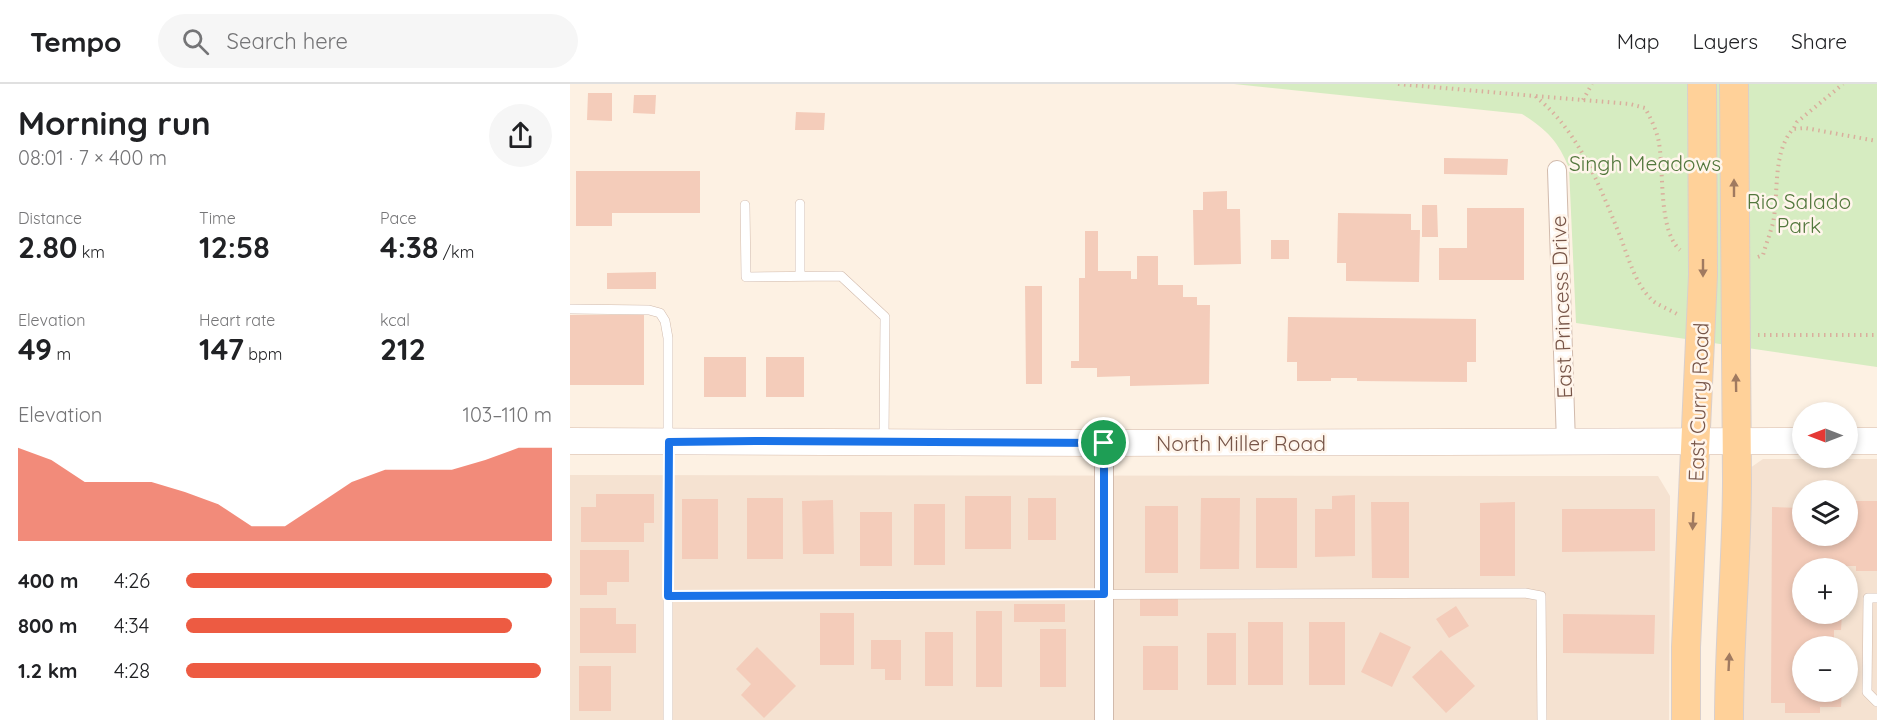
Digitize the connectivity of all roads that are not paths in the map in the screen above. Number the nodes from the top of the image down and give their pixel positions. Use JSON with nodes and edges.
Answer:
{"nodes":[{"id":1,"x":1702,"y":84,"type":"edge"},
{"id":2,"x":1734,"y":84,"type":"edge"},
{"id":3,"x":1557,"y":170,"type":"dead end"},
{"id":4,"x":800,"y":204,"type":"dead end"},
{"id":5,"x":745,"y":205,"type":"dead end"},
{"id":6,"x":800,"y":276,"type":"junction"},
{"id":7,"x":570,"y":309,"type":"edge"},
{"id":8,"x":570,"y":441,"type":"edge"},
{"id":9,"x":1697,"y":441,"type":"junction"},
{"id":10,"x":1736,"y":441,"type":"junction"},
{"id":11,"x":1792,"y":441,"type":"edge"},
{"id":12,"x":1858,"y":441,"type":"edge"},
{"id":13,"x":1877,"y":441,"type":"edge"},
{"id":14,"x":669,"y":442,"type":"junction"},
{"id":15,"x":884,"y":442,"type":"junction"},
{"id":16,"x":1104,"y":443,"type":"junction"},
{"id":17,"x":1566,"y":443,"type":"junction"},
{"id":18,"x":1104,"y":594,"type":"junction"},
{"id":19,"x":668,"y":596,"type":"junction"},
{"id":20,"x":1877,"y":598,"type":"edge"},
{"id":21,"x":1872,"y":659,"type":"edge"},
{"id":22,"x":1877,"y":702,"type":"edge"},
{"id":23,"x":668,"y":720,"type":"edge"},
{"id":24,"x":1104,"y":720,"type":"edge"},
{"id":25,"x":1542,"y":720,"type":"edge"},
{"id":26,"x":1686,"y":720,"type":"edge"},
{"id":27,"x":1729,"y":720,"type":"edge"}],
"edges":[{"from":1,"to":9,"type":"main road","name":"East Curry Road","one_way":true},
{"from":10,"to":2,"type":"main road","name":"East Curry Road","one_way":true},
{"from":3,"to":17,"type":"street","name":"East Princess Drive"},
{"from":4,"to":6,"type":"lane"},
{"from":5,"to":6,"type":"lane"},
{"from":6,"to":15,"type":"lane"},
{"from":7,"to":14,"type":"lane"},
{"from":8,"to":14,"type":"street","name":"North Miller Road"},
{"from":9,"to":10,"type":"street","name":"North Miller Road"},
{"from":9,"to":17,"type":"street","name":"North Miller Road"},
{"from":9,"to":26,"type":"main road","name":"East Curry Road","one_way":true},
{"from":10,"to":11,"type":"street","name":"North Miller Road"},
{"from":27,"to":10,"type":"main road","name":"East Curry Road","one_way":true},
{"from":12,"to":13,"type":"street"},
{"from":14,"to":15,"type":"street","name":"North Miller Road"},
{"from":14,"to":19,"type":"lane"},
{"from":15,"to":16,"type":"street","name":"North Miller Road"},
{"from":16,"to":17,"type":"street","name":"North Miller Road"},
{"from":16,"to":18,"type":"street"},
{"from":18,"to":19,"type":"lane"},
{"from":18,"to":24,"type":"street"},
{"from":18,"to":25,"type":"lane"},
{"from":19,"to":23,"type":"lane"},
{"from":20,"to":21,"type":"lane"},
{"from":21,"to":22,"type":"lane"}]}
